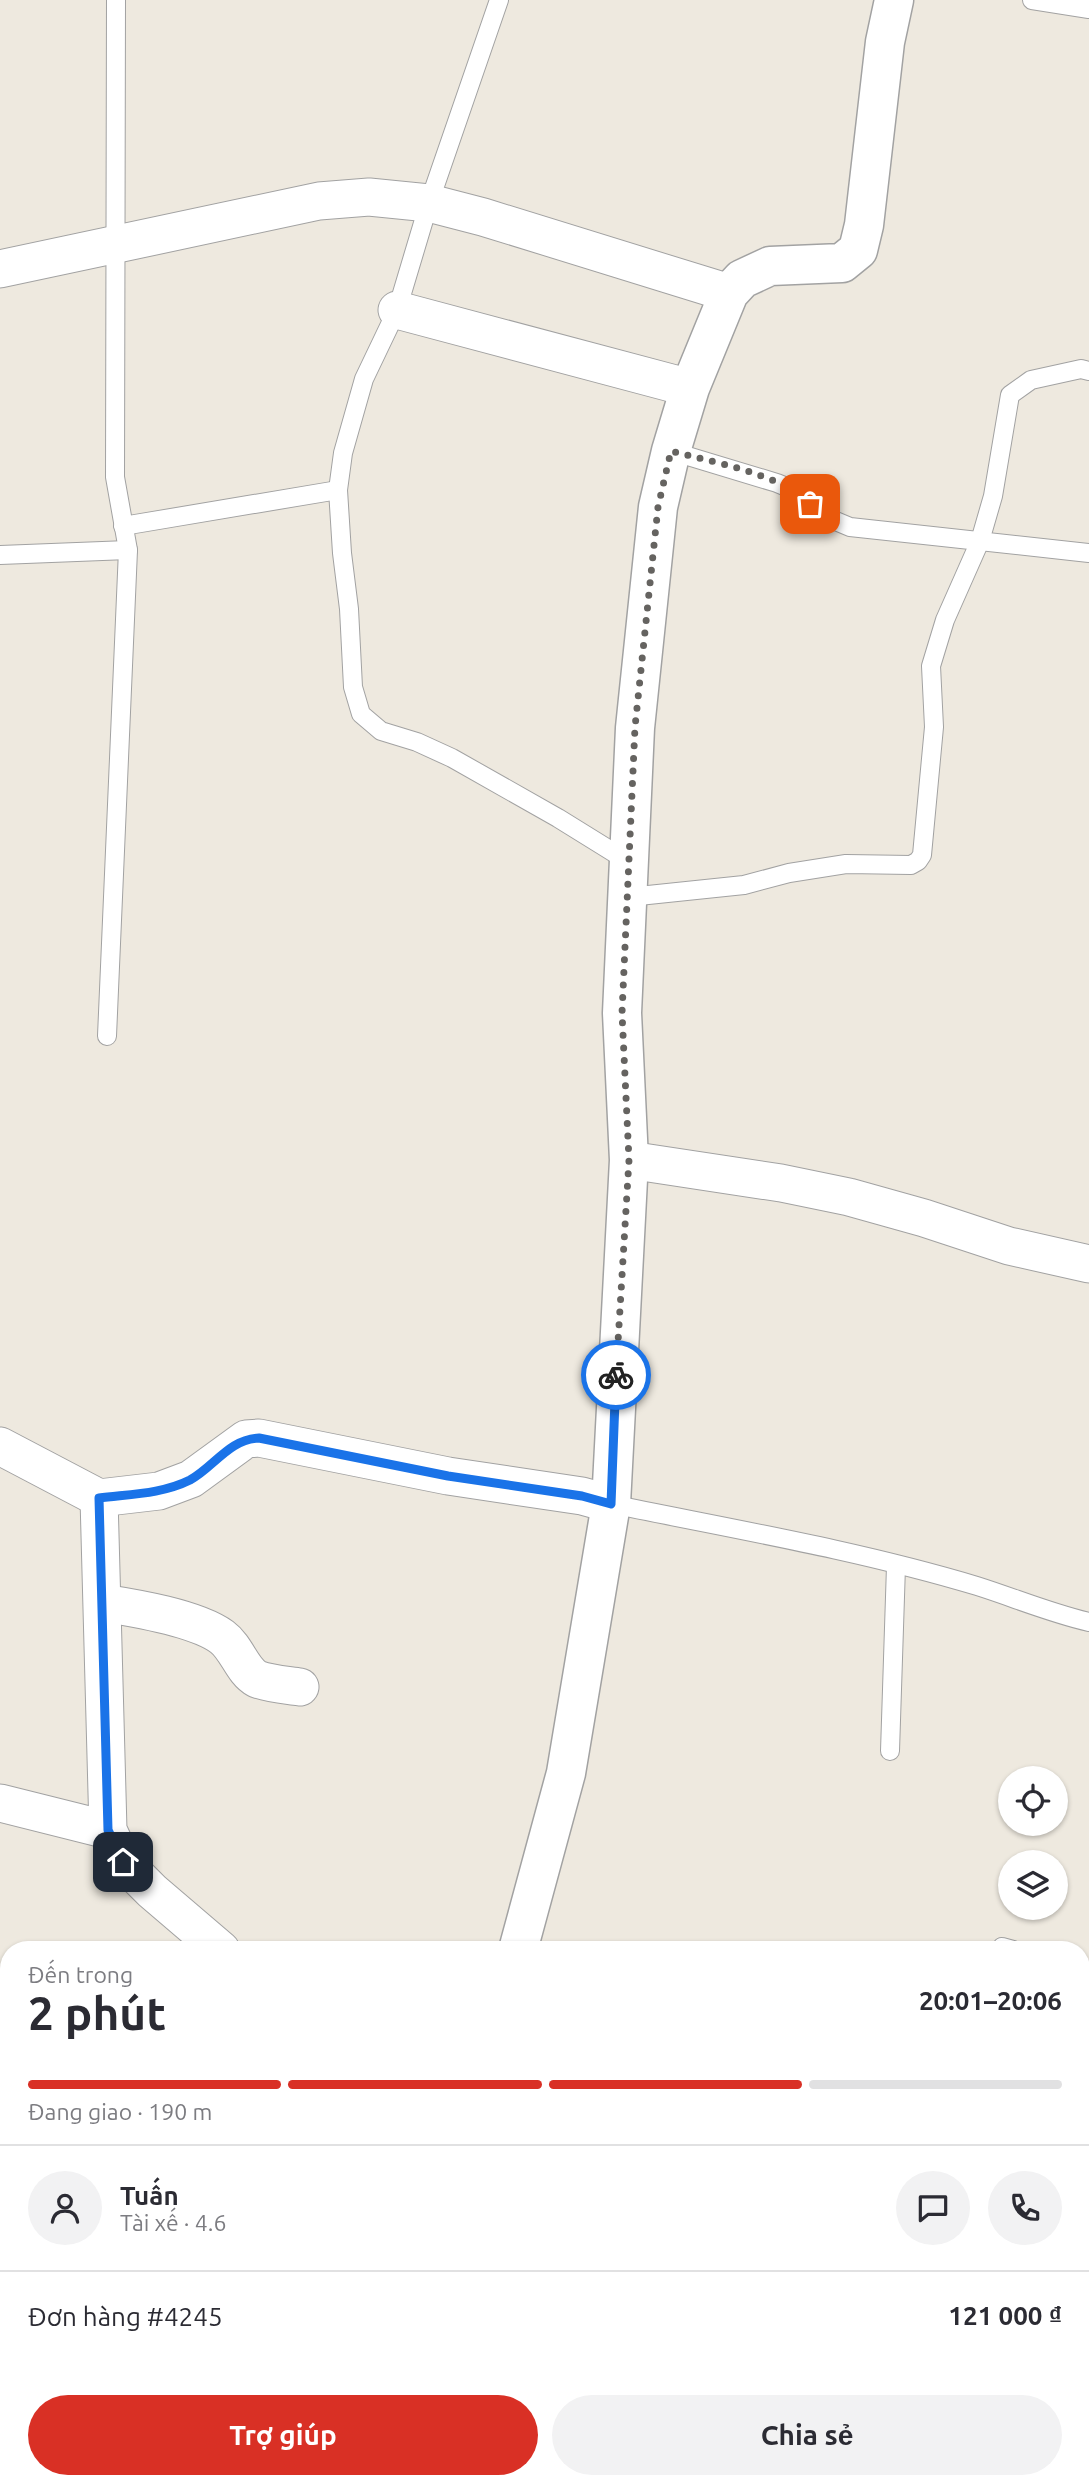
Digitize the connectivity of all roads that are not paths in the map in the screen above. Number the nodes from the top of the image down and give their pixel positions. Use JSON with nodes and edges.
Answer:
{"nodes":[{"id":1,"x":116,"y":0,"type":"edge"},
{"id":2,"x":499,"y":0,"type":"edge"},
{"id":3,"x":894,"y":0,"type":"edge"},
{"id":4,"x":1031,"y":0,"type":"edge"},
{"id":5,"x":1089,"y":9,"type":"edge"},
{"id":6,"x":429,"y":202,"type":"junction"},
{"id":7,"x":116,"y":246,"type":"junction"},
{"id":8,"x":0,"y":269,"type":"edge"},
{"id":9,"x":729,"y":293,"type":"junction"},
{"id":10,"x":397,"y":310,"type":"junction"},
{"id":11,"x":1089,"y":371,"type":"edge"},
{"id":12,"x":690,"y":388,"type":"junction"},
{"id":13,"x":671,"y":451,"type":"junction"},
{"id":14,"x":338,"y":490,"type":"junction"},
{"id":15,"x":123,"y":526,"type":"junction"},
{"id":16,"x":980,"y":541,"type":"junction"},
{"id":17,"x":128,"y":550,"type":"junction"},
{"id":18,"x":1089,"y":553,"type":"edge"},
{"id":19,"x":0,"y":555,"type":"edge"},
{"id":20,"x":629,"y":880,"type":"junction"},
{"id":21,"x":107,"y":1036,"type":"dead end"},
{"id":22,"x":629,"y":1160,"type":"junction"},
{"id":23,"x":1089,"y":1264,"type":"edge"},
{"id":24,"x":0,"y":1446,"type":"edge"},
{"id":25,"x":99,"y":1498,"type":"junction"},
{"id":26,"x":611,"y":1504,"type":"junction"},
{"id":27,"x":896,"y":1566,"type":"junction"},
{"id":28,"x":103,"y":1603,"type":"junction"},
{"id":29,"x":1089,"y":1622,"type":"edge"},
{"id":30,"x":300,"y":1687,"type":"dead end"},
{"id":31,"x":890,"y":1751,"type":"dead end"},
{"id":32,"x":0,"y":1803,"type":"edge"},
{"id":33,"x":108,"y":1830,"type":"junction"},
{"id":34,"x":210,"y":1941,"type":"edge"},
{"id":35,"x":520,"y":1941,"type":"edge"}],
"edges":[{"from":1,"to":7,"type":"lane"},
{"from":2,"to":6,"type":"lane"},
{"from":3,"to":9,"type":"street"},
{"from":4,"to":5,"type":"lane"},
{"from":6,"to":7,"type":"street"},
{"from":6,"to":9,"type":"street"},
{"from":6,"to":10,"type":"lane"},
{"from":7,"to":8,"type":"street"},
{"from":7,"to":15,"type":"lane"},
{"from":9,"to":12,"type":"street"},
{"from":10,"to":12,"type":"street"},
{"from":10,"to":14,"type":"lane"},
{"from":11,"to":16,"type":"lane"},
{"from":12,"to":13,"type":"street"},
{"from":13,"to":16,"type":"lane"},
{"from":13,"to":20,"type":"street"},
{"from":14,"to":15,"type":"lane"},
{"from":14,"to":20,"type":"lane"},
{"from":15,"to":17,"type":"lane"},
{"from":16,"to":18,"type":"lane"},
{"from":16,"to":20,"type":"lane"},
{"from":17,"to":19,"type":"lane"},
{"from":17,"to":21,"type":"lane"},
{"from":20,"to":22,"type":"street"},
{"from":22,"to":23,"type":"street"},
{"from":22,"to":26,"type":"street"},
{"from":24,"to":25,"type":"street"},
{"from":25,"to":26,"type":"street"},
{"from":25,"to":28,"type":"street"},
{"from":26,"to":27,"type":"lane"},
{"from":26,"to":35,"type":"street"},
{"from":27,"to":29,"type":"lane"},
{"from":27,"to":31,"type":"lane"},
{"from":28,"to":30,"type":"street"},
{"from":28,"to":33,"type":"street"},
{"from":32,"to":33,"type":"street"},
{"from":33,"to":34,"type":"street"}]}
